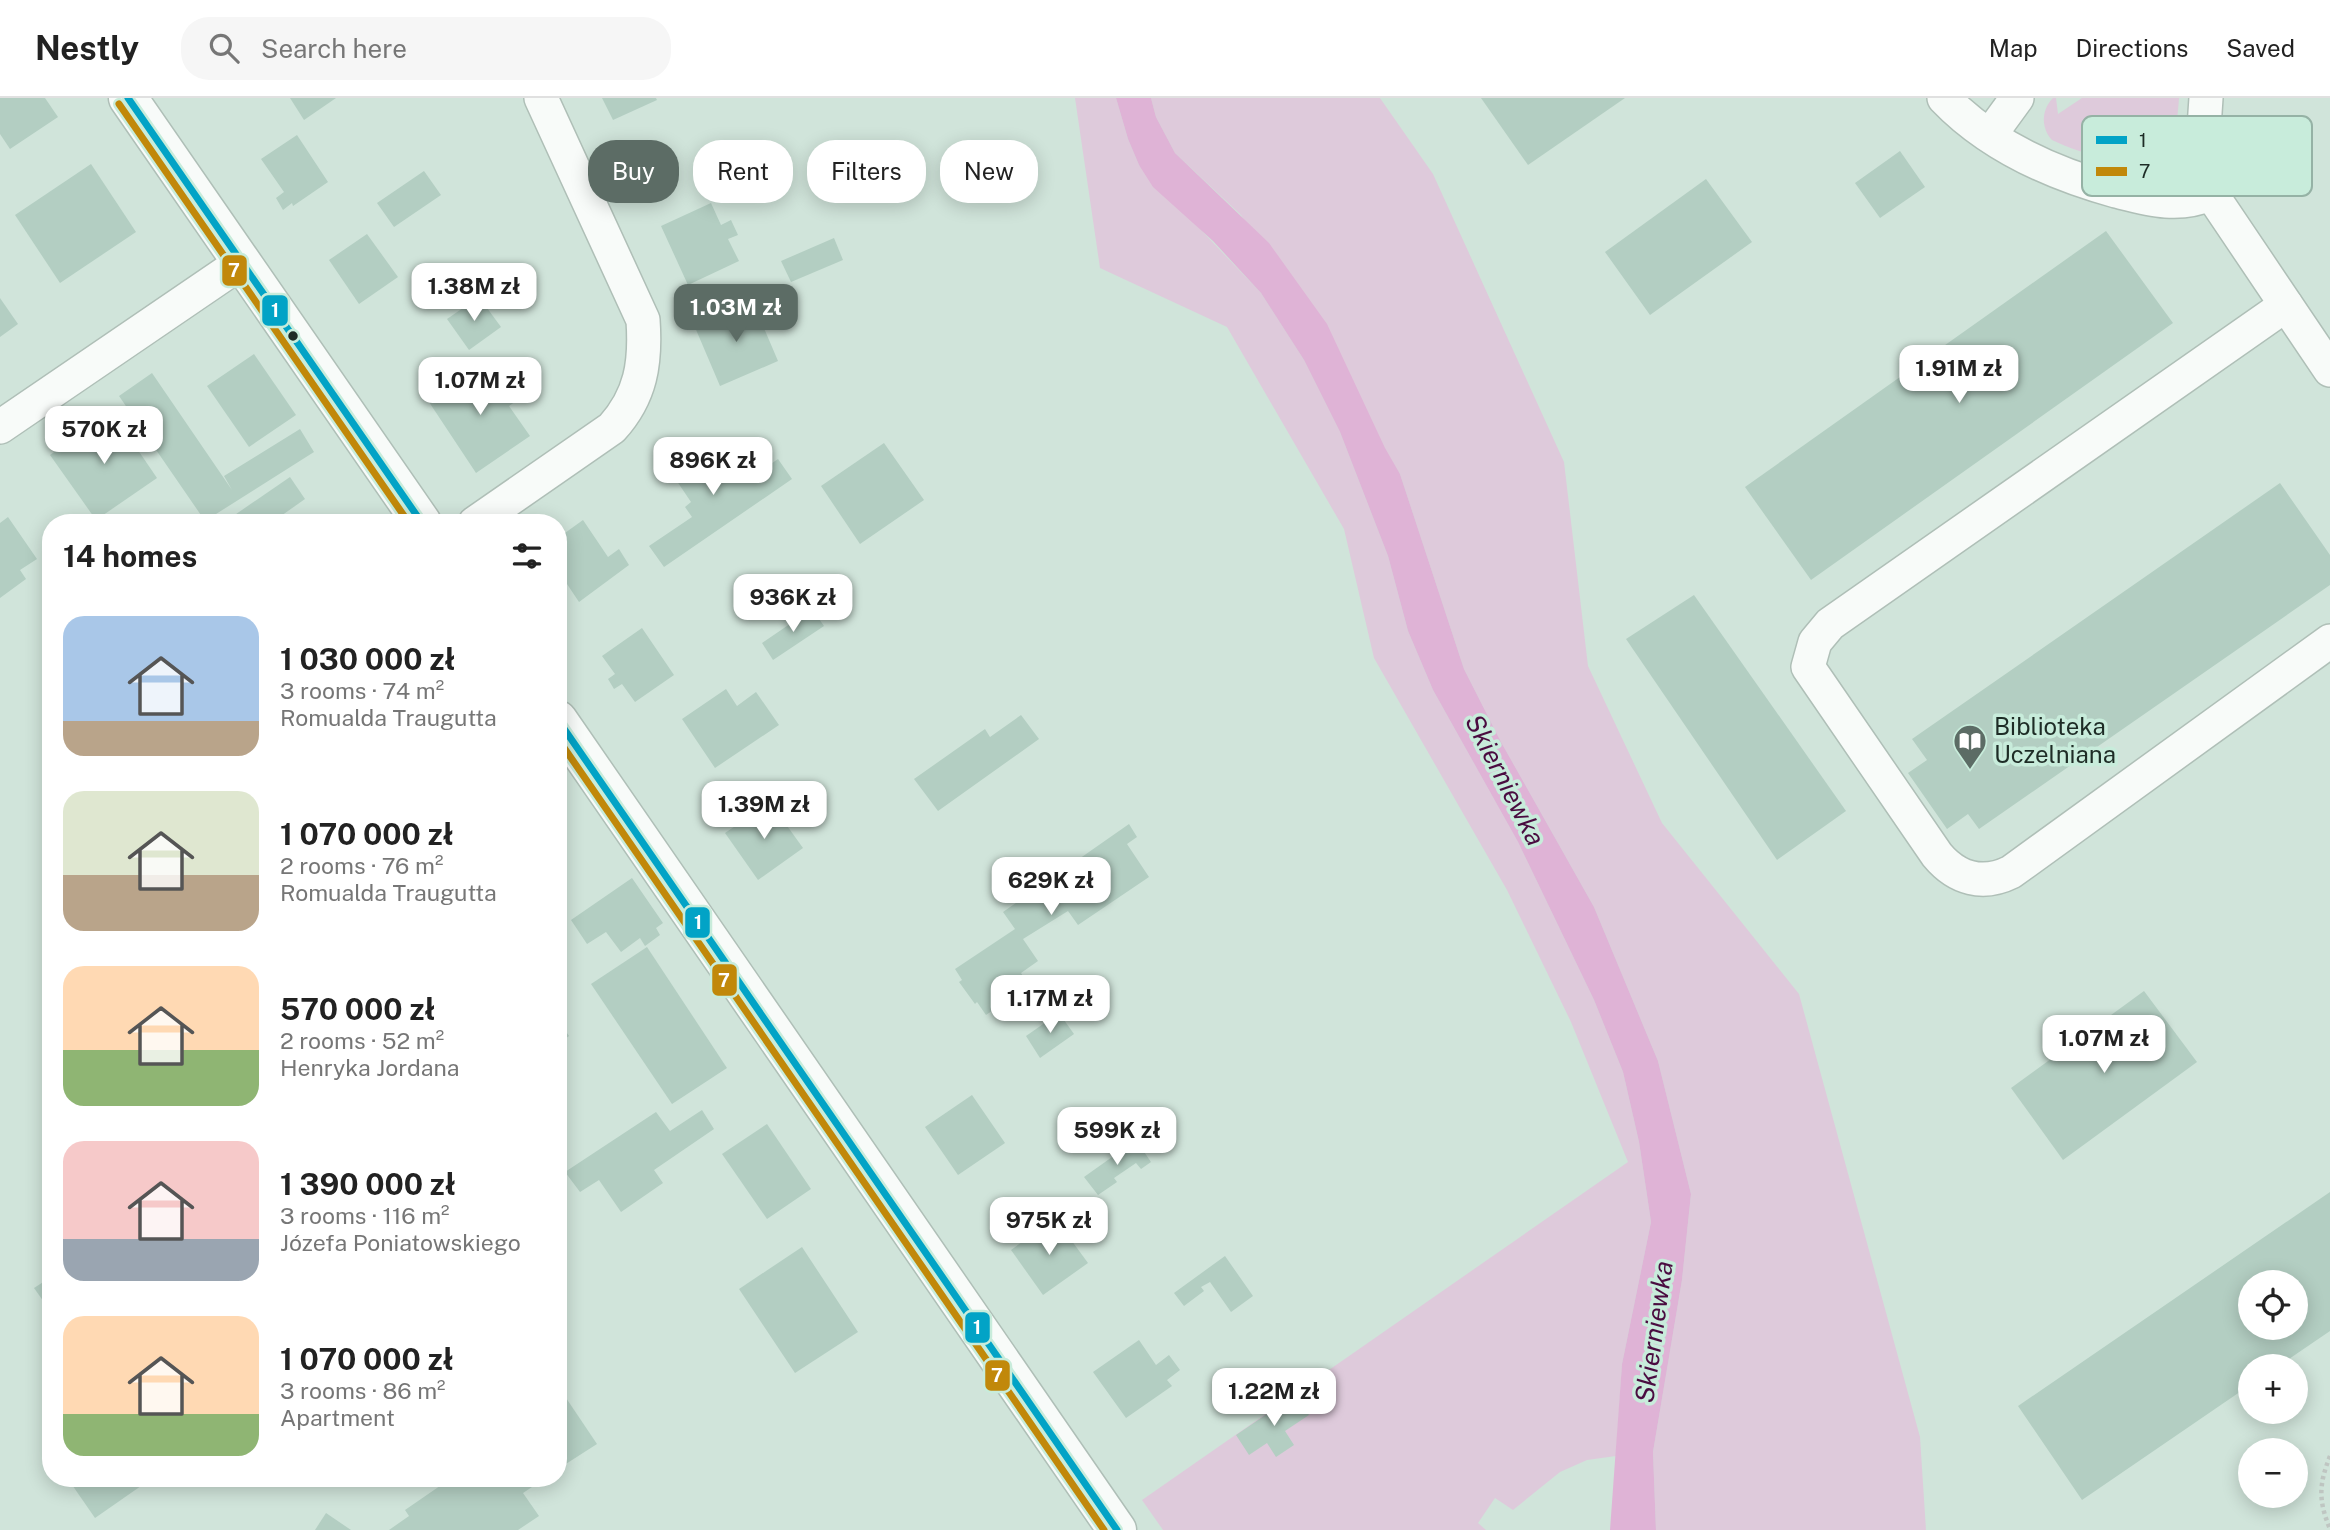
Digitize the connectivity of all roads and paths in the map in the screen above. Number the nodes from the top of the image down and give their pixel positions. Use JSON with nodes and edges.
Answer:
{"nodes":[{"id":1,"x":128,"y":98,"type":"edge"},
{"id":2,"x":541,"y":98,"type":"edge"},
{"id":3,"x":1944,"y":98,"type":"edge"},
{"id":4,"x":2017,"y":98,"type":"edge"},
{"id":5,"x":2206,"y":98,"type":"edge"},
{"id":6,"x":2205,"y":116,"type":"edge"},
{"id":7,"x":1990,"y":135,"type":"junction"},
{"id":8,"x":2082,"y":181,"type":"edge"},
{"id":9,"x":2136,"y":196,"type":"edge"},
{"id":10,"x":2204,"y":196,"type":"edge"},
{"id":11,"x":2211,"y":196,"type":"edge"},
{"id":12,"x":242,"y":262,"type":"junction"},
{"id":13,"x":2286,"y":305,"type":"junction"},
{"id":14,"x":2330,"y":370,"type":"edge"},
{"id":15,"x":0,"y":428,"type":"edge"},
{"id":16,"x":416,"y":514,"type":"edge"},
{"id":17,"x":488,"y":514,"type":"edge"},
{"id":18,"x":2330,"y":641,"type":"edge"},
{"id":19,"x":567,"y":733,"type":"edge"},
{"id":20,"x":2330,"y":1456,"type":"edge"},
{"id":21,"x":2330,"y":1528,"type":"edge"},
{"id":22,"x":1116,"y":1530,"type":"edge"}],
"edges":[{"from":1,"to":12,"type":"street"},
{"from":2,"to":17,"type":"street"},
{"from":3,"to":7,"type":"street"},
{"from":4,"to":7,"type":"street"},
{"from":5,"to":6,"type":"street"},
{"from":7,"to":8,"type":"street"},
{"from":9,"to":10,"type":"street"},
{"from":11,"to":13,"type":"street"},
{"from":12,"to":15,"type":"street"},
{"from":12,"to":16,"type":"street"},
{"from":13,"to":14,"type":"street"},
{"from":13,"to":18,"type":"street"},
{"from":19,"to":22,"type":"street"},
{"from":20,"to":21,"type":"path"}]}
